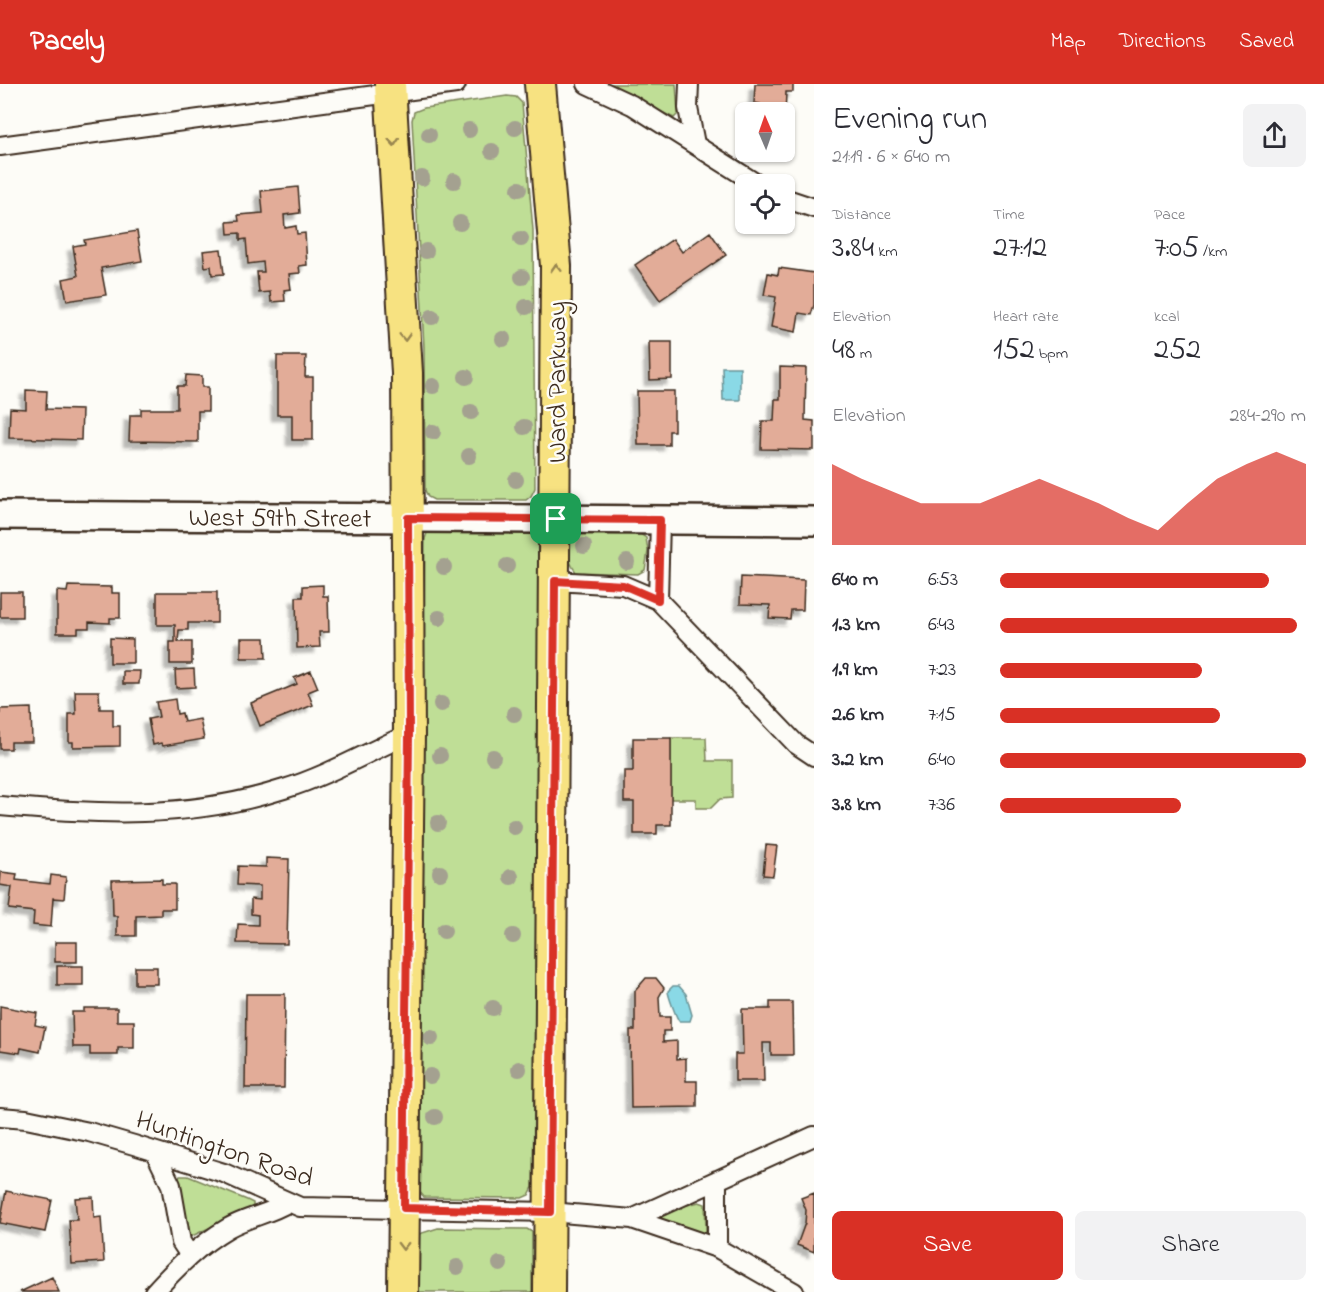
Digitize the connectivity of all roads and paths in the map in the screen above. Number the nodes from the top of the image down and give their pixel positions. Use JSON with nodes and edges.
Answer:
{"nodes":[{"id":1,"x":456,"y":84,"type":"edge"},
{"id":2,"x":540,"y":84,"type":"edge"},
{"id":3,"x":586,"y":84,"type":"edge"},
{"id":4,"x":690,"y":84,"type":"edge"},
{"id":5,"x":390,"y":89,"type":"edge"},
{"id":6,"x":695,"y":144,"type":"junction"},
{"id":7,"x":0,"y":146,"type":"edge"},
{"id":8,"x":740,"y":174,"type":"edge"},
{"id":9,"x":795,"y":202,"type":"edge"},
{"id":10,"x":814,"y":208,"type":"edge"},
{"id":11,"x":0,"y":515,"type":"edge"},
{"id":12,"x":408,"y":518,"type":"junction"},
{"id":13,"x":556,"y":519,"type":"junction"},
{"id":14,"x":660,"y":520,"type":"junction"},
{"id":15,"x":814,"y":521,"type":"edge"},
{"id":16,"x":555,"y":581,"type":"junction"},
{"id":17,"x":658,"y":600,"type":"junction"},
{"id":18,"x":409,"y":734,"type":"junction"},
{"id":19,"x":814,"y":756,"type":"edge"},
{"id":20,"x":0,"y":806,"type":"edge"},
{"id":21,"x":0,"y":1117,"type":"edge"},
{"id":22,"x":814,"y":1136,"type":"edge"},
{"id":23,"x":155,"y":1152,"type":"junction"},
{"id":24,"x":717,"y":1180,"type":"junction"},
{"id":25,"x":289,"y":1202,"type":"junction"},
{"id":26,"x":404,"y":1208,"type":"junction"},
{"id":27,"x":550,"y":1212,"type":"junction"},
{"id":28,"x":632,"y":1219,"type":"junction"},
{"id":29,"x":717,"y":1248,"type":"junction"},
{"id":30,"x":189,"y":1254,"type":"junction"},
{"id":31,"x":154,"y":1292,"type":"edge"},
{"id":32,"x":402,"y":1292,"type":"edge"},
{"id":33,"x":549,"y":1292,"type":"edge"},
{"id":34,"x":794,"y":1292,"type":"edge"}],
"edges":[{"from":1,"to":5,"type":"street"},
{"from":13,"to":2,"type":"main road","name":"Ward Parkway","one_way":true},
{"from":3,"to":6,"type":"street"},
{"from":4,"to":6,"type":"street"},
{"from":5,"to":7,"type":"street"},
{"from":5,"to":12,"type":"main road","one_way":true},
{"from":6,"to":8,"type":"street"},
{"from":9,"to":10,"type":"street"},
{"from":11,"to":12,"type":"street","name":"West 59th Street"},
{"from":12,"to":13,"type":"street","name":"West 59th Street"},
{"from":12,"to":18,"type":"main road"},
{"from":13,"to":14,"type":"street","name":"West 59th Street"},
{"from":13,"to":16,"type":"main road","name":"Ward Parkway"},
{"from":14,"to":15,"type":"street","name":"West 59th Street"},
{"from":14,"to":17,"type":"street"},
{"from":16,"to":17,"type":"street"},
{"from":16,"to":27,"type":"main road","name":"Ward Parkway"},
{"from":17,"to":19,"type":"street"},
{"from":18,"to":20,"type":"street"},
{"from":18,"to":26,"type":"main road"},
{"from":21,"to":23,"type":"street","name":"Huntington Road"},
{"from":22,"to":24,"type":"street","name":"Huntington Road"},
{"from":23,"to":25,"type":"street","name":"Huntington Road"},
{"from":23,"to":30,"type":"street"},
{"from":24,"to":28,"type":"street","name":"Huntington Road"},
{"from":24,"to":29,"type":"street"},
{"from":25,"to":26,"type":"street","name":"Huntington Road"},
{"from":25,"to":30,"type":"street"},
{"from":26,"to":27,"type":"street","name":"Huntington Road"},
{"from":26,"to":32,"type":"main road","one_way":true},
{"from":27,"to":28,"type":"street","name":"Huntington Road"},
{"from":27,"to":33,"type":"main road","name":"Ward Parkway"},
{"from":28,"to":29,"type":"street"},
{"from":29,"to":34,"type":"street"},
{"from":30,"to":31,"type":"street"}]}
